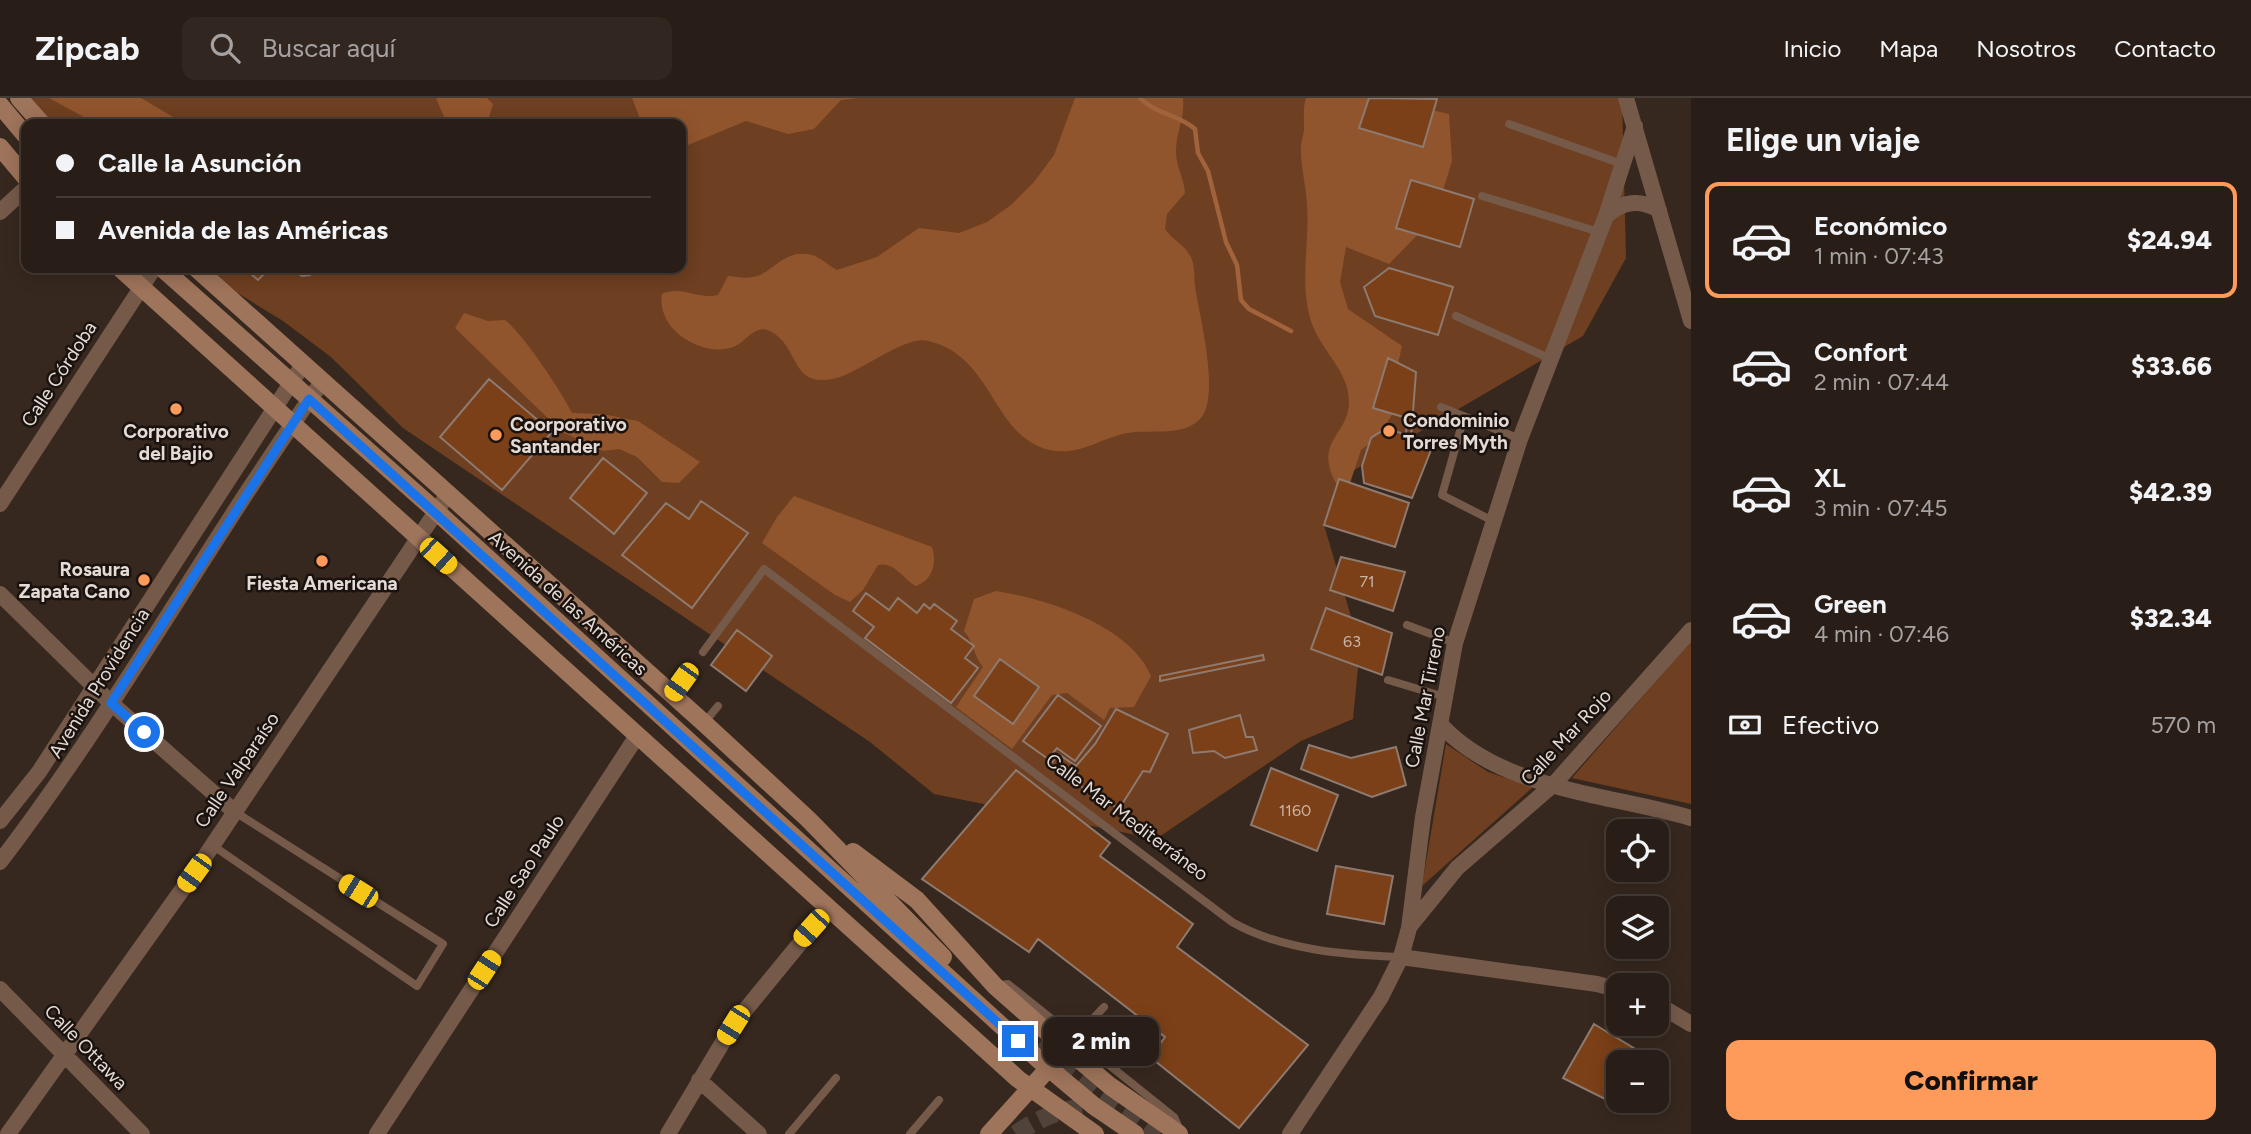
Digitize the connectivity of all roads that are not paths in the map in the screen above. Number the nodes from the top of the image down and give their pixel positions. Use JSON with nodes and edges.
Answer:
{"nodes":[{"id":1,"x":19,"y":98,"type":"edge"},
{"id":2,"x":1626,"y":98,"type":"edge"},
{"id":3,"x":0,"y":105,"type":"edge"},
{"id":4,"x":38,"y":119,"type":"edge"},
{"id":5,"x":1509,"y":124,"type":"dead end"},
{"id":6,"x":1634,"y":126,"type":"junction"},
{"id":7,"x":21,"y":130,"type":"edge"},
{"id":8,"x":0,"y":147,"type":"edge"},
{"id":9,"x":1622,"y":164,"type":"junction"},
{"id":10,"x":21,"y":171,"type":"edge"},
{"id":11,"x":21,"y":193,"type":"edge"},
{"id":12,"x":1482,"y":196,"type":"dead end"},
{"id":13,"x":1659,"y":210,"type":"junction"},
{"id":14,"x":0,"y":212,"type":"edge"},
{"id":15,"x":1606,"y":216,"type":"junction"},
{"id":16,"x":1599,"y":232,"type":"junction"},
{"id":17,"x":125,"y":273,"type":"edge"},
{"id":18,"x":150,"y":273,"type":"edge"},
{"id":19,"x":168,"y":273,"type":"edge"},
{"id":20,"x":201,"y":273,"type":"edge"},
{"id":21,"x":140,"y":287,"type":"junction"},
{"id":22,"x":1457,"y":316,"type":"dead end"},
{"id":23,"x":1691,"y":321,"type":"edge"},
{"id":24,"x":1550,"y":359,"type":"junction"},
{"id":25,"x":302,"y":366,"type":"junction"},
{"id":26,"x":290,"y":382,"type":"junction"},
{"id":27,"x":322,"y":382,"type":"junction"},
{"id":28,"x":309,"y":399,"type":"junction"},
{"id":29,"x":274,"y":407,"type":"junction"},
{"id":30,"x":1441,"y":407,"type":"dead end"},
{"id":31,"x":1464,"y":417,"type":"junction"},
{"id":32,"x":293,"y":424,"type":"junction"},
{"id":33,"x":1520,"y":439,"type":"junction"},
{"id":34,"x":448,"y":494,"type":"junction"},
{"id":35,"x":0,"y":504,"type":"edge"},
{"id":36,"x":437,"y":512,"type":"junction"},
{"id":37,"x":1493,"y":521,"type":"junction"},
{"id":38,"x":418,"y":537,"type":"junction"},
{"id":39,"x":0,"y":594,"type":"edge"},
{"id":40,"x":1407,"y":625,"type":"dead end"},
{"id":41,"x":1691,"y":630,"type":"edge"},
{"id":42,"x":1455,"y":643,"type":"junction"},
{"id":43,"x":703,"y":652,"type":"dead end"},
{"id":44,"x":690,"y":671,"type":"dead end"},
{"id":45,"x":1388,"y":680,"type":"dead end"},
{"id":46,"x":93,"y":685,"type":"junction"},
{"id":47,"x":673,"y":694,"type":"junction"},
{"id":48,"x":1445,"y":697,"type":"junction"},
{"id":49,"x":111,"y":703,"type":"junction"},
{"id":50,"x":718,"y":706,"type":"dead end"},
{"id":51,"x":705,"y":723,"type":"junction"},
{"id":52,"x":1441,"y":725,"type":"junction"},
{"id":53,"x":637,"y":736,"type":"junction"},
{"id":54,"x":1555,"y":784,"type":"junction"},
{"id":55,"x":235,"y":812,"type":"junction"},
{"id":56,"x":1691,"y":818,"type":"edge"},
{"id":57,"x":808,"y":819,"type":"junction"},
{"id":58,"x":0,"y":821,"type":"edge"},
{"id":59,"x":212,"y":845,"type":"junction"},
{"id":60,"x":0,"y":862,"type":"edge"},
{"id":61,"x":828,"y":909,"type":"junction"},
{"id":62,"x":1409,"y":928,"type":"junction"},
{"id":63,"x":1401,"y":957,"type":"junction"},
{"id":64,"x":1606,"y":986,"type":"edge"},
{"id":65,"x":0,"y":989,"type":"edge"},
{"id":66,"x":1104,"y":1007,"type":"dead end"},
{"id":67,"x":1669,"y":1011,"type":"edge"},
{"id":68,"x":1691,"y":1024,"type":"edge"},
{"id":69,"x":1071,"y":1043,"type":"junction"},
{"id":70,"x":1039,"y":1044,"type":"tunnel mouth"},
{"id":71,"x":64,"y":1054,"type":"junction"},
{"id":72,"x":1049,"y":1068,"type":"junction"},
{"id":73,"x":836,"y":1077,"type":"dead end"},
{"id":74,"x":699,"y":1080,"type":"junction"},
{"id":75,"x":1110,"y":1086,"type":"junction"},
{"id":76,"x":1030,"y":1088,"type":"junction"},
{"id":77,"x":939,"y":1100,"type":"dead end"},
{"id":78,"x":1094,"y":1106,"type":"junction"},
{"id":79,"x":1075,"y":1129,"type":"edge"},
{"id":80,"x":8,"y":1134,"type":"edge"},
{"id":81,"x":142,"y":1134,"type":"edge"},
{"id":82,"x":377,"y":1134,"type":"edge"},
{"id":83,"x":668,"y":1134,"type":"edge"},
{"id":84,"x":759,"y":1134,"type":"edge"},
{"id":85,"x":789,"y":1134,"type":"edge"},
{"id":86,"x":910,"y":1134,"type":"edge"},
{"id":87,"x":989,"y":1134,"type":"edge"},
{"id":88,"x":1095,"y":1134,"type":"edge"},
{"id":89,"x":1135,"y":1134,"type":"edge"},
{"id":90,"x":1180,"y":1134,"type":"edge"},
{"id":91,"x":1290,"y":1134,"type":"edge"}],
"edges":[{"from":1,"to":4,"type":"main road"},
{"from":2,"to":6,"type":"street"},
{"from":3,"to":7,"type":"main road"},
{"from":5,"to":9,"type":"lane"},
{"from":6,"to":9,"type":"street","name":"Calle Mar Tirreno"},
{"from":6,"to":13,"type":"street"},
{"from":8,"to":10,"type":"main road"},
{"from":9,"to":15,"type":"street","name":"Calle Mar Tirreno"},
{"from":11,"to":14,"type":"street"},
{"from":12,"to":16,"type":"lane"},
{"from":13,"to":15,"type":"street"},
{"from":13,"to":23,"type":"street"},
{"from":15,"to":16,"type":"street","name":"Calle Mar Tirreno"},
{"from":16,"to":24,"type":"street","name":"Calle Mar Tirreno"},
{"from":17,"to":21,"type":"main road"},
{"from":18,"to":21,"type":"street","name":"Calle Córdoba"},
{"from":19,"to":26,"type":"main road","name":"Avenida de las Américas"},
{"from":20,"to":25,"type":"main road","name":"Avenida de las Américas"},
{"from":21,"to":29,"type":"main road"},
{"from":21,"to":35,"type":"street","name":"Calle Córdoba"},
{"from":22,"to":24,"type":"lane"},
{"from":24,"to":33,"type":"street","name":"Calle Mar Tirreno"},
{"from":25,"to":26,"type":"street","name":"Avenida Providencia"},
{"from":25,"to":27,"type":"main road","name":"Avenida de las Américas"},
{"from":26,"to":28,"type":"main road","name":"Avenida de las Américas"},
{"from":26,"to":29,"type":"street","name":"Avenida Providencia"},
{"from":27,"to":28,"type":"street","name":"Avenida Providencia"},
{"from":27,"to":34,"type":"main road","name":"Avenida de las Américas"},
{"from":28,"to":32,"type":"street","name":"Avenida Providencia"},
{"from":28,"to":36,"type":"main road","name":"Avenida de las Américas"},
{"from":29,"to":32,"type":"main road"},
{"from":29,"to":46,"type":"street","name":"Avenida Providencia"},
{"from":30,"to":31,"type":"lane"},
{"from":31,"to":33,"type":"lane"},
{"from":31,"to":37,"type":"lane"},
{"from":32,"to":38,"type":"main road"},
{"from":32,"to":49,"type":"street","name":"Avenida Providencia"},
{"from":33,"to":37,"type":"street","name":"Calle Mar Tirreno"},
{"from":34,"to":36,"type":"street","name":"Calle Valparaíso"},
{"from":34,"to":47,"type":"main road","name":"Avenida de las Américas"},
{"from":36,"to":38,"type":"street","name":"Calle Valparaíso"},
{"from":36,"to":72,"type":"main road","name":"Avenida de las Américas"},
{"from":37,"to":42,"type":"street","name":"Calle Mar Tirreno"},
{"from":38,"to":53,"type":"main road"},
{"from":38,"to":55,"type":"street","name":"Calle Valparaíso"},
{"from":39,"to":46,"type":"street"},
{"from":40,"to":42,"type":"lane"},
{"from":41,"to":54,"type":"street","name":"Calle Mar Rojo"},
{"from":42,"to":48,"type":"street","name":"Calle Mar Tirreno"},
{"from":43,"to":63,"type":"lane","name":"Calle Mar Mediterráneo"},
{"from":44,"to":47,"type":"lane"},
{"from":45,"to":48,"type":"lane"},
{"from":46,"to":49,"type":"street"},
{"from":46,"to":58,"type":"street","name":"Avenida Providencia"},
{"from":47,"to":51,"type":"main road","name":"Avenida de las Américas"},
{"from":48,"to":52,"type":"street","name":"Calle Mar Tirreno"},
{"from":49,"to":55,"type":"street"},
{"from":49,"to":60,"type":"street","name":"Avenida Providencia"},
{"from":50,"to":51,"type":"lane"},
{"from":51,"to":57,"type":"main road","name":"Avenida de las Américas"},
{"from":52,"to":54,"type":"street"},
{"from":52,"to":62,"type":"street","name":"Calle Mar Tirreno"},
{"from":53,"to":61,"type":"main road"},
{"from":53,"to":82,"type":"street","name":"Calle Sao Paulo"},
{"from":54,"to":56,"type":"street"},
{"from":54,"to":62,"type":"street","name":"Calle Mar Rojo"},
{"from":55,"to":59,"type":"street","name":"Calle Valparaíso"},
{"from":55,"to":59,"type":"lane"},
{"from":57,"to":69,"type":"main road","name":"Avenida de las Américas"},
{"from":57,"to":70,"type":"main road","name":"Avenida de las Américas"},
{"from":59,"to":71,"type":"street","name":"Calle Valparaíso"},
{"from":61,"to":74,"type":"street"},
{"from":61,"to":76,"type":"main road"},
{"from":62,"to":63,"type":"street","name":"Calle Mar Tirreno"},
{"from":63,"to":64,"type":"street","name":"Calle Mar Mediterráneo"},
{"from":63,"to":91,"type":"street","name":"Calle Mar Tirreno"},
{"from":65,"to":71,"type":"street","name":"Calle Ottawa"},
{"from":66,"to":69,"type":"lane"},
{"from":67,"to":68,"type":"street"},
{"from":69,"to":72,"type":"main road"},
{"from":69,"to":75,"type":"main road","name":"Avenida de las Américas"},
{"from":69,"to":90,"type":"lane"},
{"from":71,"to":80,"type":"street","name":"Calle Valparaíso"},
{"from":71,"to":81,"type":"street","name":"Calle Ottawa"},
{"from":72,"to":76,"type":"main road"},
{"from":72,"to":78,"type":"main road","name":"Avenida de las Américas"},
{"from":73,"to":85,"type":"lane"},
{"from":74,"to":83,"type":"street"},
{"from":74,"to":84,"type":"street"},
{"from":75,"to":78,"type":"main road"},
{"from":75,"to":90,"type":"main road","name":"Avenida de las Américas"},
{"from":76,"to":79,"type":"main road"},
{"from":76,"to":87,"type":"main road"},
{"from":77,"to":86,"type":"lane"},
{"from":78,"to":79,"type":"main road"},
{"from":78,"to":89,"type":"main road","name":"Avenida de las Américas"},
{"from":79,"to":88,"type":"main road"}]}
